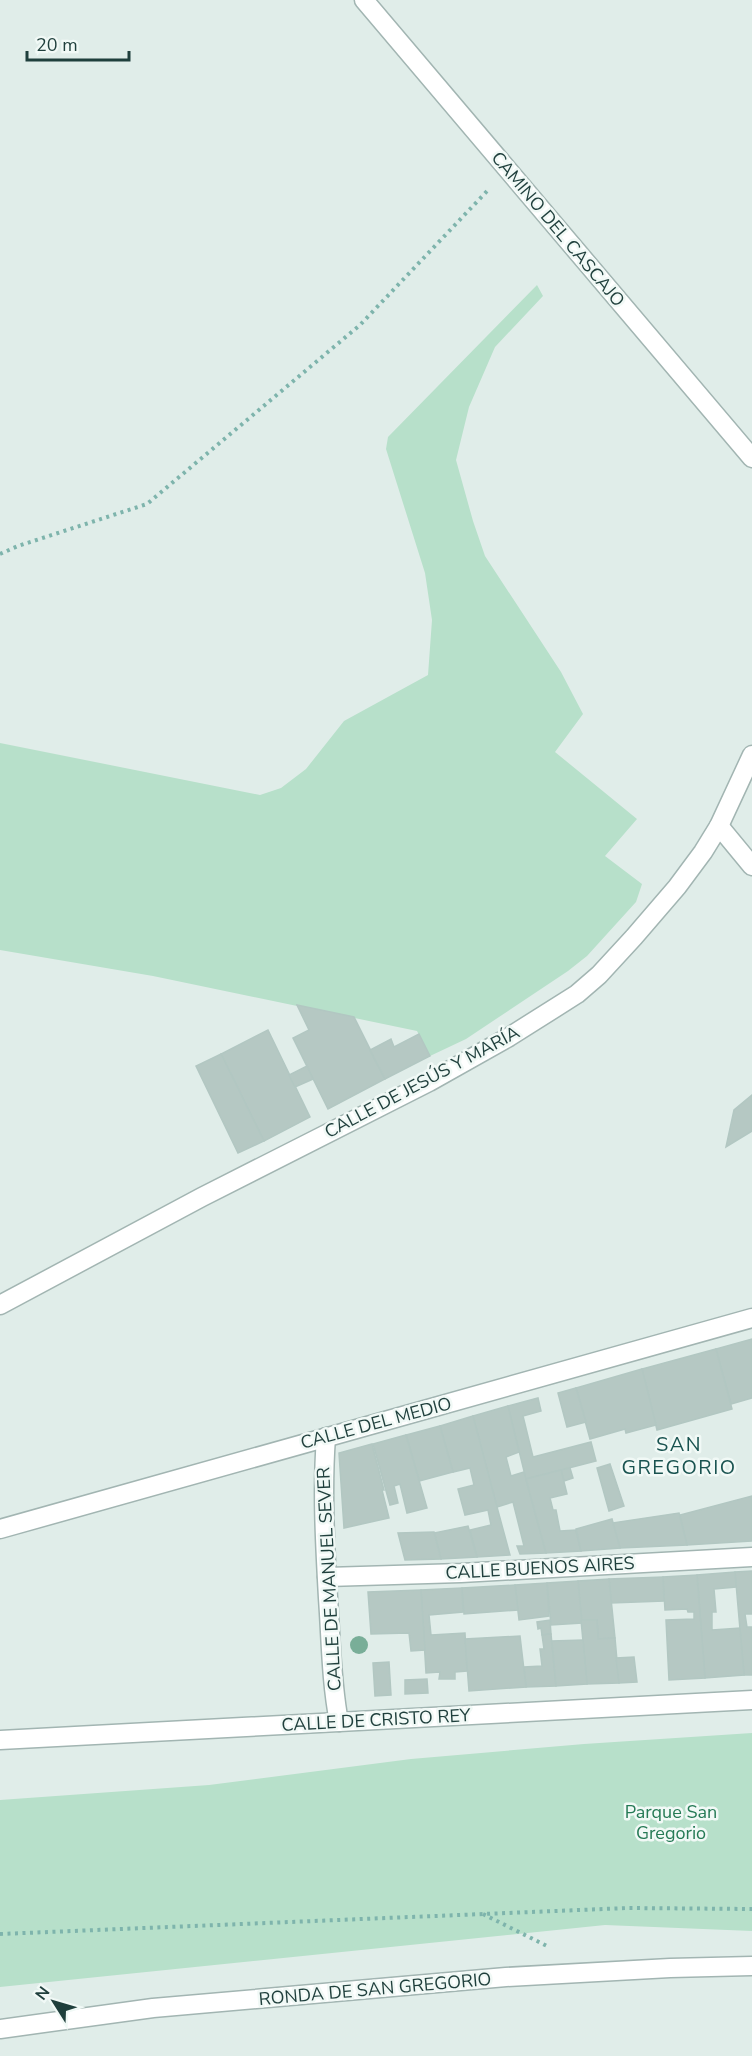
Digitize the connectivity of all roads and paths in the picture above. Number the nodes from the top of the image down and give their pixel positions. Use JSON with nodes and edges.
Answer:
{"nodes":[{"id":1,"x":364,"y":0,"type":"edge"},
{"id":2,"x":507,"y":170,"type":"junction"},
{"id":3,"x":752,"y":458,"type":"edge"},
{"id":4,"x":0,"y":554,"type":"edge"},
{"id":5,"x":752,"y":755,"type":"edge"},
{"id":6,"x":719,"y":826,"type":"junction"},
{"id":7,"x":752,"y":866,"type":"edge"},
{"id":8,"x":0,"y":1305,"type":"edge"},
{"id":9,"x":752,"y":1318,"type":"edge"},
{"id":10,"x":326,"y":1437,"type":"junction"},
{"id":11,"x":0,"y":1529,"type":"edge"},
{"id":12,"x":752,"y":1557,"type":"edge"},
{"id":13,"x":327,"y":1577,"type":"junction"},
{"id":14,"x":752,"y":1700,"type":"edge"},
{"id":15,"x":339,"y":1722,"type":"junction"},
{"id":16,"x":0,"y":1740,"type":"edge"},
{"id":17,"x":752,"y":1909,"type":"edge"},
{"id":18,"x":483,"y":1913,"type":"junction"},
{"id":19,"x":0,"y":1934,"type":"edge"},
{"id":20,"x":555,"y":1951,"type":"dead end"},
{"id":21,"x":752,"y":1966,"type":"edge"},
{"id":22,"x":0,"y":2029,"type":"edge"}],
"edges":[{"from":1,"to":2,"type":"street","name":"CAMINO DEL CASCAJO"},
{"from":2,"to":3,"type":"street","name":"CAMINO DEL CASCAJO"},
{"from":2,"to":4,"type":"path"},
{"from":5,"to":6,"type":"street","name":"CALLE DE JESÚS Y MARÍA"},
{"from":6,"to":7,"type":"street"},
{"from":6,"to":8,"type":"street","name":"CALLE DE JESÚS Y MARÍA"},
{"from":9,"to":10,"type":"street","name":"CALLE DEL MEDIO"},
{"from":10,"to":11,"type":"street","name":"CALLE DEL MEDIO"},
{"from":10,"to":13,"type":"street","name":"CALLE DE MANUEL SEVER"},
{"from":12,"to":13,"type":"street","name":"CALLE BUENOS AIRES"},
{"from":13,"to":15,"type":"street","name":"CALLE DE MANUEL SEVER"},
{"from":14,"to":15,"type":"street","name":"CALLE DE CRISTO REY"},
{"from":15,"to":16,"type":"street","name":"CALLE DE CRISTO REY"},
{"from":17,"to":18,"type":"path"},
{"from":18,"to":19,"type":"path"},
{"from":18,"to":20,"type":"path"},
{"from":21,"to":22,"type":"street","name":"RONDA DE SAN GREGORIO"}]}
